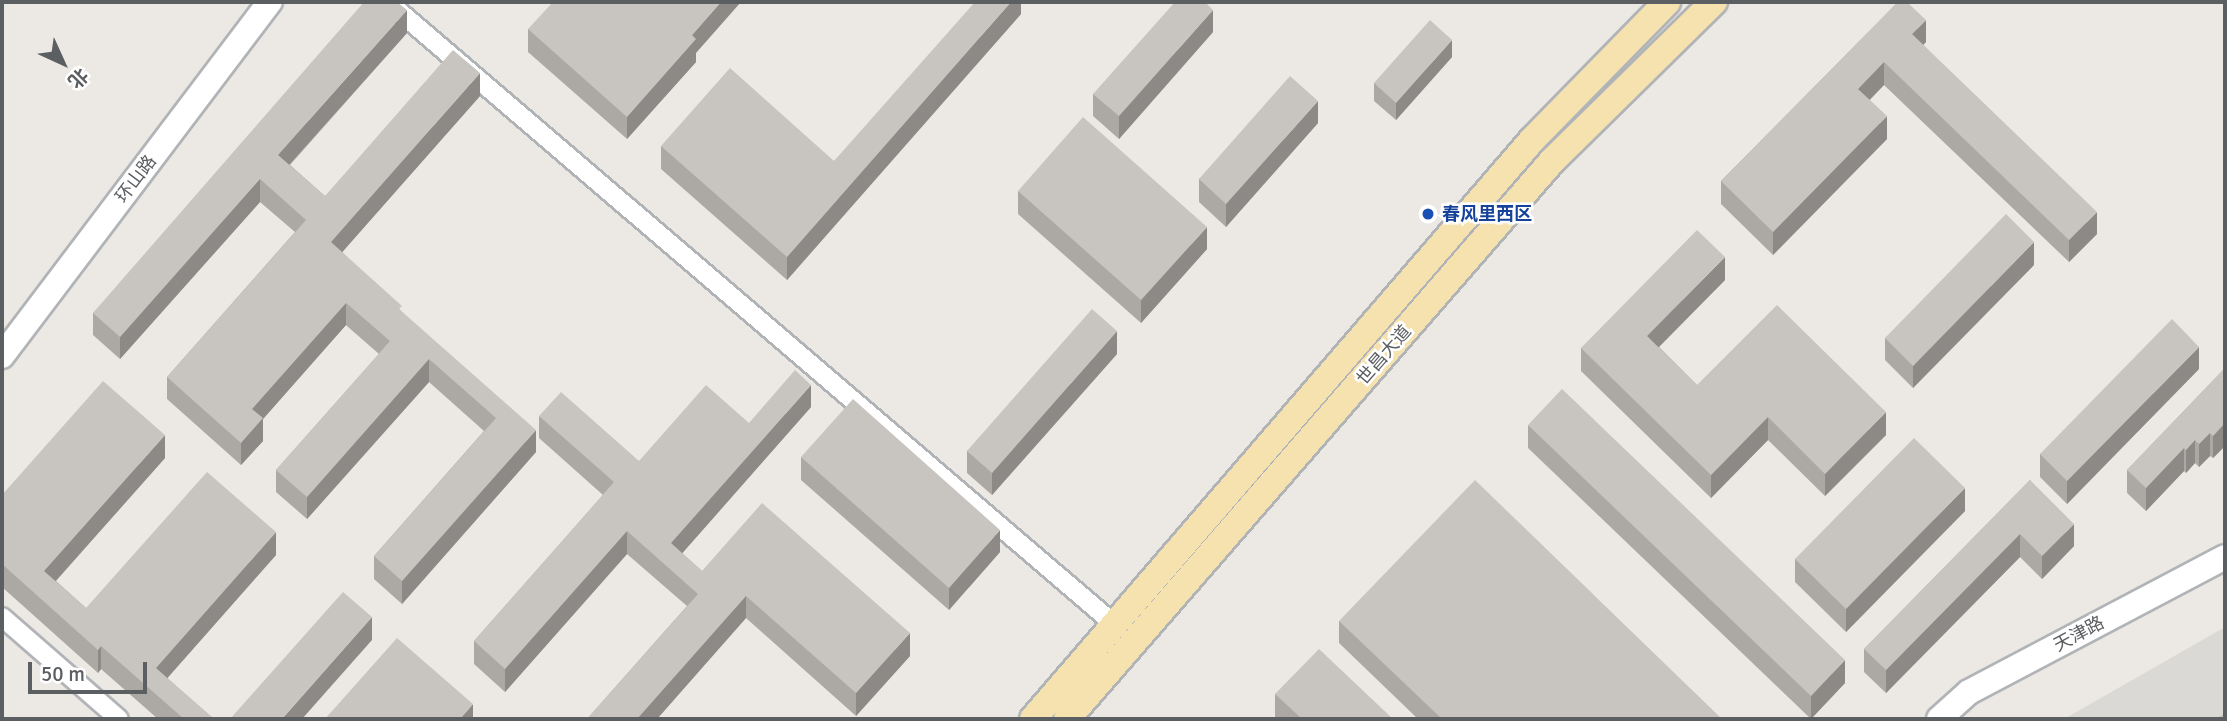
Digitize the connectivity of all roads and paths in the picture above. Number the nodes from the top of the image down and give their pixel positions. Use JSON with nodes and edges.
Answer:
{"nodes":[{"id":1,"x":270,"y":2,"type":"edge"},
{"id":2,"x":388,"y":2,"type":"edge"},
{"id":3,"x":1667,"y":2,"type":"edge"},
{"id":4,"x":1714,"y":2,"type":"edge"},
{"id":5,"x":2,"y":356,"type":"edge"},
{"id":6,"x":2225,"y":556,"type":"edge"},
{"id":7,"x":2,"y":617,"type":"edge"},
{"id":8,"x":1115,"y":625,"type":"junction"},
{"id":9,"x":119,"y":719,"type":"edge"},
{"id":10,"x":1032,"y":719,"type":"edge"},
{"id":11,"x":1067,"y":719,"type":"edge"},
{"id":12,"x":1939,"y":719,"type":"edge"}],
"edges":[{"from":1,"to":5,"type":"main road","name":"环山路"},
{"from":2,"to":8,"type":"street"},
{"from":3,"to":8,"type":"main road","name":"世昌大道"},
{"from":4,"to":11,"type":"main road","name":"世昌大道"},
{"from":6,"to":12,"type":"main road","name":"天津路"},
{"from":7,"to":9,"type":"street"},
{"from":8,"to":10,"type":"main road","name":"世昌大道"}]}
